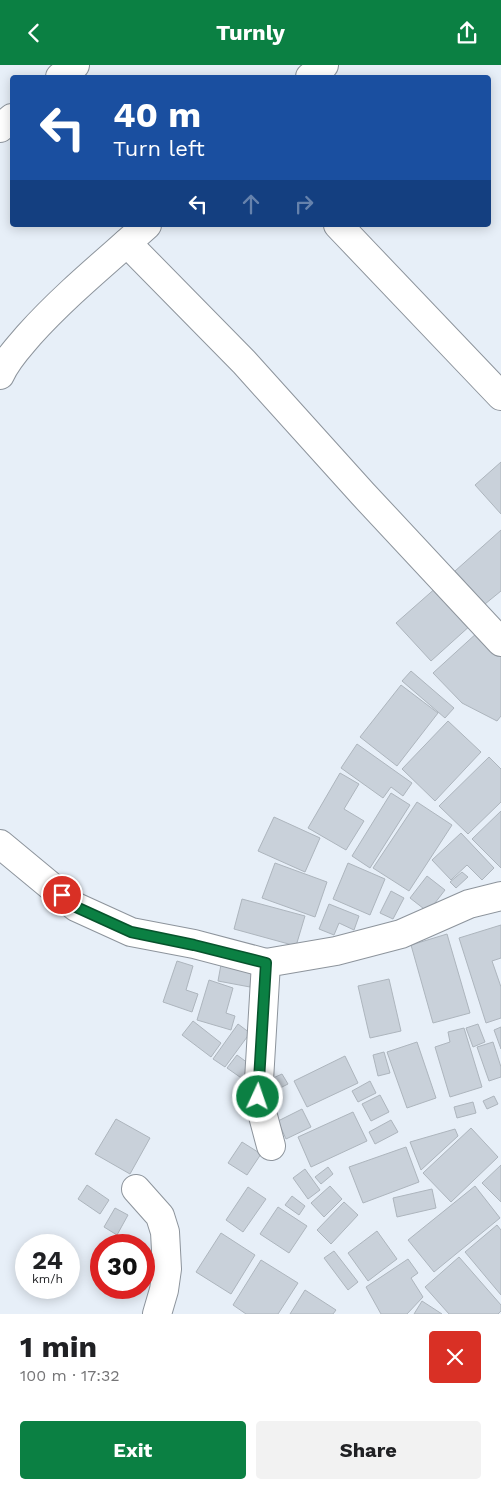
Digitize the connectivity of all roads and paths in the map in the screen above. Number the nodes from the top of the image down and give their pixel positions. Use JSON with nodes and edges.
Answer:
{"nodes":[{"id":1,"x":75,"y":65,"type":"edge"},
{"id":2,"x":324,"y":65,"type":"edge"},
{"id":3,"x":62,"y":75,"type":"edge"},
{"id":4,"x":312,"y":75,"type":"edge"},
{"id":5,"x":10,"y":120,"type":"edge"},
{"id":6,"x":0,"y":128,"type":"edge"},
{"id":7,"x":340,"y":227,"type":"edge"},
{"id":8,"x":137,"y":234,"type":"edge"},
{"id":9,"x":0,"y":375,"type":"edge"},
{"id":10,"x":501,"y":396,"type":"edge"},
{"id":11,"x":501,"y":642,"type":"edge"},
{"id":12,"x":0,"y":844,"type":"edge"},
{"id":13,"x":501,"y":897,"type":"edge"},
{"id":14,"x":266,"y":963,"type":"junction"},
{"id":15,"x":270,"y":1146,"type":"dead end"},
{"id":16,"x":136,"y":1189,"type":"dead end"},
{"id":17,"x":157,"y":1314,"type":"edge"}],
"edges":[{"from":1,"to":3,"type":"street"},
{"from":2,"to":4,"type":"street"},
{"from":5,"to":6,"type":"street"},
{"from":7,"to":10,"type":"street"},
{"from":8,"to":9,"type":"street"},
{"from":8,"to":11,"type":"street"},
{"from":12,"to":14,"type":"street"},
{"from":13,"to":14,"type":"street"},
{"from":14,"to":15,"type":"street"},
{"from":16,"to":17,"type":"street"}]}
